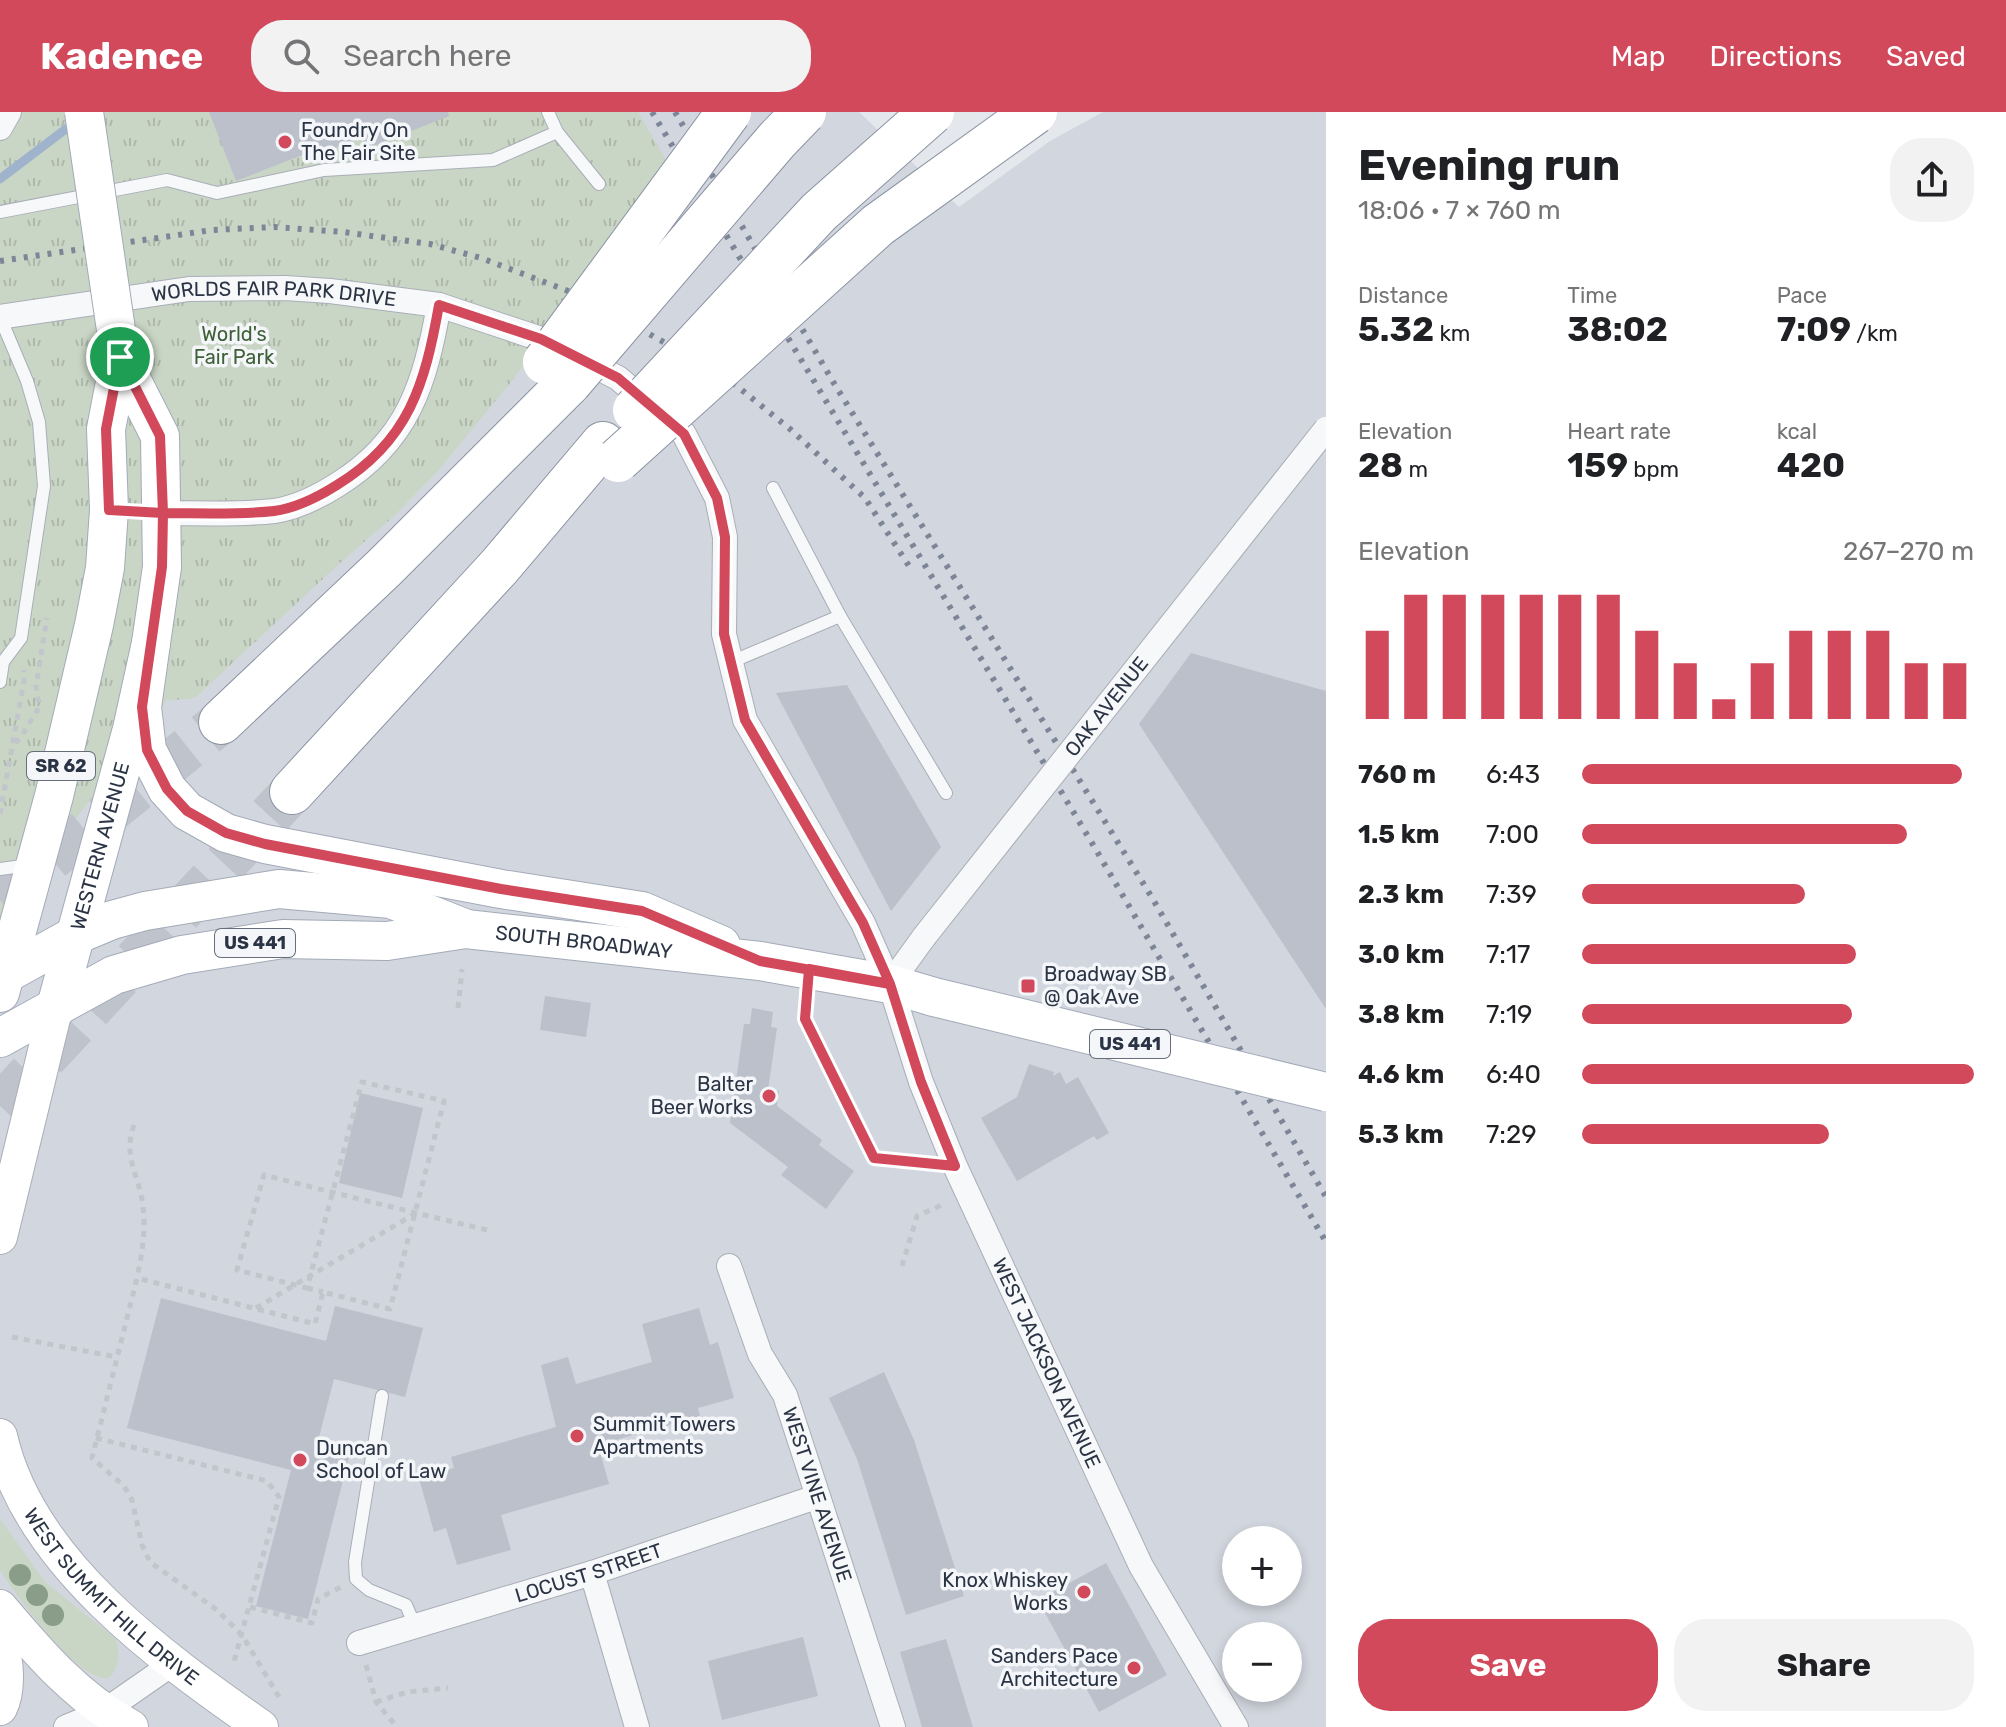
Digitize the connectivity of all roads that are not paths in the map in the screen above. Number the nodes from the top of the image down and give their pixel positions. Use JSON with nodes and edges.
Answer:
{"nodes":[{"id":1,"x":9,"y":112,"type":"edge"},
{"id":2,"x":84,"y":112,"type":"edge"},
{"id":3,"x":548,"y":112,"type":"edge"},
{"id":4,"x":729,"y":112,"type":"edge"},
{"id":5,"x":804,"y":112,"type":"edge"},
{"id":6,"x":932,"y":112,"type":"edge"},
{"id":7,"x":1035,"y":112,"type":"edge"},
{"id":8,"x":0,"y":128,"type":"edge"},
{"id":9,"x":557,"y":132,"type":"junction"},
{"id":10,"x":599,"y":184,"type":"dead end"},
{"id":11,"x":0,"y":212,"type":"edge"},
{"id":12,"x":439,"y":305,"type":"junction"},
{"id":13,"x":0,"y":317,"type":"edge"},
{"id":14,"x":120,"y":357,"type":"junction"},
{"id":15,"x":557,"y":373,"type":"junction"},
{"id":16,"x":1326,"y":429,"type":"edge"},
{"id":17,"x":611,"y":452,"type":"junction"},
{"id":18,"x":773,"y":488,"type":"dead end"},
{"id":19,"x":109,"y":510,"type":"junction"},
{"id":20,"x":163,"y":513,"type":"junction"},
{"id":21,"x":840,"y":616,"type":"junction"},
{"id":22,"x":151,"y":643,"type":"junction"},
{"id":23,"x":731,"y":662,"type":"junction"},
{"id":24,"x":0,"y":682,"type":"edge"},
{"id":25,"x":221,"y":722,"type":"tunnel mouth"},
{"id":26,"x":292,"y":792,"type":"tunnel mouth"},
{"id":27,"x":946,"y":793,"type":"dead end"},
{"id":28,"x":18,"y":867,"type":"edge"},
{"id":29,"x":466,"y":929,"type":"junction"},
{"id":30,"x":76,"y":935,"type":"junction"},
{"id":31,"x":760,"y":961,"type":"junction"},
{"id":32,"x":809,"y":969,"type":"junction"},
{"id":33,"x":2,"y":981,"type":"edge"},
{"id":34,"x":890,"y":984,"type":"junction"},
{"id":35,"x":55,"y":1010,"type":"junction"},
{"id":36,"x":0,"y":1038,"type":"edge"},
{"id":37,"x":1326,"y":1092,"type":"edge"},
{"id":38,"x":955,"y":1166,"type":"junction"},
{"id":39,"x":0,"y":1237,"type":"edge"},
{"id":40,"x":729,"y":1266,"type":"dead end"},
{"id":41,"x":382,"y":1396,"type":"dead end"},
{"id":42,"x":0,"y":1436,"type":"edge"},
{"id":43,"x":816,"y":1497,"type":"junction"},
{"id":44,"x":592,"y":1573,"type":"junction"},
{"id":45,"x":0,"y":1607,"type":"edge"},
{"id":46,"x":415,"y":1626,"type":"junction"},
{"id":47,"x":0,"y":1642,"type":"edge"},
{"id":48,"x":362,"y":1654,"type":"road end"},
{"id":49,"x":175,"y":1662,"type":"junction"},
{"id":50,"x":0,"y":1708,"type":"edge"},
{"id":51,"x":117,"y":1720,"type":"edge"},
{"id":52,"x":66,"y":1727,"type":"edge"},
{"id":53,"x":261,"y":1727,"type":"edge"},
{"id":54,"x":637,"y":1727,"type":"edge"},
{"id":55,"x":893,"y":1727,"type":"edge"},
{"id":56,"x":1236,"y":1727,"type":"edge"}],
"edges":[{"from":1,"to":8,"type":"street"},
{"from":2,"to":14,"type":"main road","name":"WESTERN AVENUE","number":"SR 62","bridge":true},
{"from":3,"to":9,"type":"lane"},
{"from":4,"to":15,"type":"highway","bridge":true},
{"from":5,"to":15,"type":"highway","bridge":true},
{"from":6,"to":17,"type":"highway","bridge":true},
{"from":7,"to":17,"type":"highway","bridge":true},
{"from":9,"to":10,"type":"lane"},
{"from":9,"to":11,"type":"lane"},
{"from":12,"to":13,"type":"street","name":"WORLDS FAIR PARK DRIVE"},
{"from":12,"to":20,"type":"street"},
{"from":12,"to":23,"type":"street","name":"WORLDS FAIR PARK DRIVE"},
{"from":13,"to":24,"type":"lane"},
{"from":14,"to":19,"type":"main road","name":"WESTERN AVENUE","number":"SR 62"},
{"from":14,"to":20,"type":"main road","name":"WESTERN AVENUE","number":"SR 62"},
{"from":15,"to":25,"type":"highway"},
{"from":16,"to":34,"type":"street","name":"OAK AVENUE","bridge":true},
{"from":17,"to":26,"type":"highway"},
{"from":18,"to":21,"type":"lane"},
{"from":19,"to":20,"type":"main road"},
{"from":19,"to":28,"type":"main road","name":"WESTERN AVENUE","number":"SR 62"},
{"from":20,"to":22,"type":"main road","name":"WESTERN AVENUE","number":"SR 62"},
{"from":21,"to":23,"type":"lane"},
{"from":21,"to":27,"type":"lane"},
{"from":22,"to":30,"type":"main road","name":"WESTERN AVENUE","number":"SR 62"},
{"from":22,"to":31,"type":"main road"},
{"from":23,"to":34,"type":"street","name":"WORLDS FAIR PARK DRIVE"},
{"from":28,"to":33,"type":"main road","name":"WESTERN AVENUE","number":"SR 62"},
{"from":29,"to":30,"type":"main road","name":"SOUTH BROADWAY","number":"US 441"},
{"from":29,"to":31,"type":"main road","name":"SOUTH BROADWAY","number":"US 441"},
{"from":29,"to":35,"type":"main road","name":"SOUTH BROADWAY","number":"US 441"},
{"from":30,"to":33,"type":"main road","number":"US 441"},
{"from":30,"to":35,"type":"main road","name":"WESTERN AVENUE","number":"SR 62"},
{"from":31,"to":32,"type":"main road","name":"SOUTH BROADWAY","number":"US 441"},
{"from":32,"to":34,"type":"main road","name":"SOUTH BROADWAY","number":"US 441"},
{"from":32,"to":38,"type":"lane"},
{"from":34,"to":37,"type":"main road","number":"US 441","bridge":true},
{"from":34,"to":38,"type":"street","name":"WEST JACKSON AVENUE"},
{"from":35,"to":36,"type":"main road","number":"US 441"},
{"from":35,"to":39,"type":"main road"},
{"from":38,"to":56,"type":"street","name":"WEST JACKSON AVENUE"},
{"from":40,"to":43,"type":"street","name":"WEST VINE AVENUE"},
{"from":41,"to":46,"type":"lane"},
{"from":42,"to":49,"type":"main road","name":"WEST SUMMIT HILL DRIVE"},
{"from":43,"to":44,"type":"street","name":"LOCUST STREET"},
{"from":43,"to":55,"type":"street","name":"WEST VINE AVENUE"},
{"from":44,"to":46,"type":"street","name":"LOCUST STREET"},
{"from":44,"to":54,"type":"street"},
{"from":45,"to":51,"type":"main road"},
{"from":46,"to":48,"type":"street","name":"LOCUST STREET"},
{"from":47,"to":50,"type":"main road"},
{"from":49,"to":51,"type":"street"},
{"from":49,"to":53,"type":"main road","name":"WEST SUMMIT HILL DRIVE"},
{"from":51,"to":52,"type":"street"}]}
